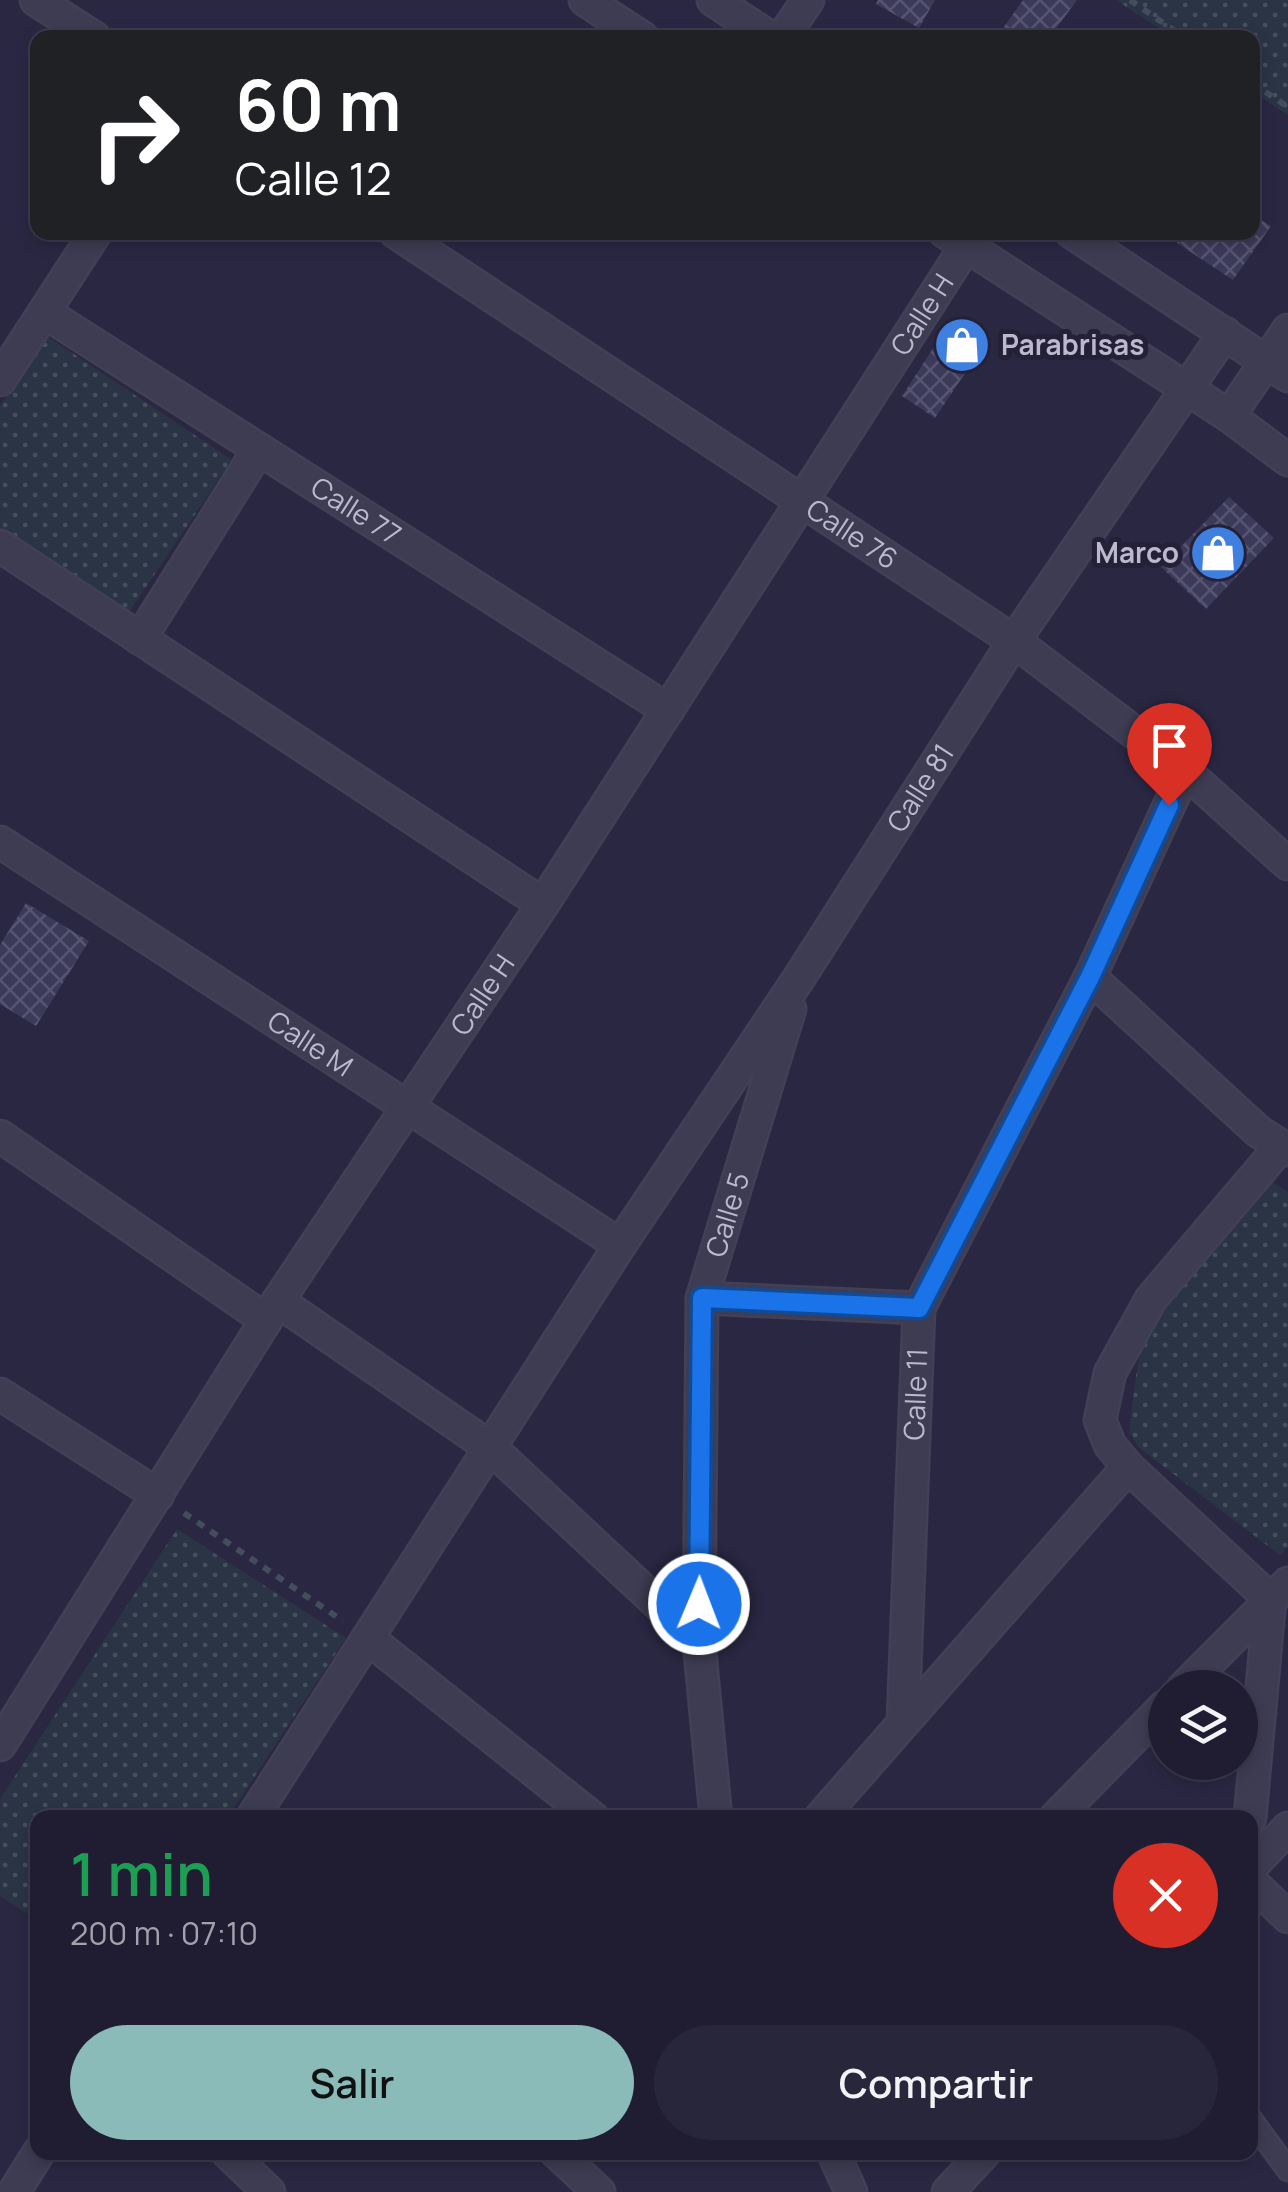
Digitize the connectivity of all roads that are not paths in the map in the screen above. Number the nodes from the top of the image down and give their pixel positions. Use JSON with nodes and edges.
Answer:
{"nodes":[{"id":1,"x":36,"y":0,"type":"edge"},
{"id":2,"x":586,"y":0,"type":"edge"},
{"id":3,"x":714,"y":0,"type":"edge"},
{"id":4,"x":808,"y":0,"type":"edge"},
{"id":5,"x":83,"y":30,"type":"edge"},
{"id":6,"x":632,"y":30,"type":"edge"},
{"id":7,"x":759,"y":30,"type":"edge"},
{"id":8,"x":787,"y":30,"type":"edge"},
{"id":9,"x":91,"y":240,"type":"edge"},
{"id":10,"x":407,"y":240,"type":"edge"},
{"id":11,"x":954,"y":240,"type":"edge"},
{"id":12,"x":957,"y":240,"type":"edge"},
{"id":13,"x":1083,"y":240,"type":"edge"},
{"id":14,"x":44,"y":312,"type":"junction"},
{"id":15,"x":1288,"y":330,"type":"edge"},
{"id":16,"x":1225,"y":332,"type":"junction"},
{"id":17,"x":1277,"y":367,"type":"edge"},
{"id":18,"x":0,"y":380,"type":"edge"},
{"id":19,"x":1188,"y":390,"type":"junction"},
{"id":20,"x":1230,"y":416,"type":"junction"},
{"id":21,"x":259,"y":450,"type":"junction"},
{"id":22,"x":1288,"y":460,"type":"edge"},
{"id":23,"x":800,"y":499,"type":"junction"},
{"id":24,"x":0,"y":546,"type":"edge"},
{"id":25,"x":140,"y":638,"type":"junction"},
{"id":26,"x":1014,"y":641,"type":"junction"},
{"id":27,"x":668,"y":710,"type":"junction"},
{"id":28,"x":1185,"y":771,"type":"junction"},
{"id":29,"x":0,"y":842,"type":"edge"},
{"id":30,"x":1288,"y":864,"type":"edge"},
{"id":31,"x":543,"y":904,"type":"junction"},
{"id":32,"x":1090,"y":977,"type":"junction"},
{"id":33,"x":799,"y":978,"type":"junction"},
{"id":34,"x":410,"y":1108,"type":"junction"},
{"id":35,"x":0,"y":1136,"type":"edge"},
{"id":36,"x":1284,"y":1148,"type":"edge"},
{"id":37,"x":620,"y":1245,"type":"junction"},
{"id":38,"x":702,"y":1298,"type":"junction"},
{"id":39,"x":919,"y":1308,"type":"junction"},
{"id":40,"x":272,"y":1310,"type":"junction"},
{"id":41,"x":0,"y":1394,"type":"edge"},
{"id":42,"x":491,"y":1448,"type":"junction"},
{"id":43,"x":1128,"y":1467,"type":"junction"},
{"id":44,"x":158,"y":1496,"type":"junction"},
{"id":45,"x":1279,"y":1591,"type":"edge"},
{"id":46,"x":368,"y":1639,"type":"junction"},
{"id":47,"x":699,"y":1642,"type":"junction"},
{"id":48,"x":1202,"y":1670,"type":"edge"},
{"id":49,"x":11,"y":1706,"type":"edge"},
{"id":50,"x":903,"y":1722,"type":"junction"},
{"id":51,"x":1148,"y":1723,"type":"edge"},
{"id":52,"x":0,"y":1745,"type":"edge"},
{"id":53,"x":257,"y":1810,"type":"edge"},
{"id":54,"x":583,"y":1810,"type":"edge"},
{"id":55,"x":715,"y":1810,"type":"edge"},
{"id":56,"x":827,"y":1810,"type":"edge"},
{"id":57,"x":1063,"y":1810,"type":"edge"},
{"id":58,"x":1251,"y":1810,"type":"edge"},
{"id":59,"x":1288,"y":1828,"type":"edge"},
{"id":60,"x":1258,"y":1860,"type":"edge"},
{"id":61,"x":1258,"y":1888,"type":"edge"},
{"id":62,"x":1288,"y":1917,"type":"edge"},
{"id":63,"x":1258,"y":2129,"type":"edge"},
{"id":64,"x":34,"y":2160,"type":"edge"},
{"id":65,"x":235,"y":2160,"type":"edge"},
{"id":66,"x":564,"y":2160,"type":"edge"},
{"id":67,"x":837,"y":2160,"type":"edge"},
{"id":68,"x":978,"y":2160,"type":"edge"},
{"id":69,"x":1288,"y":2170,"type":"edge"},
{"id":70,"x":14,"y":2192,"type":"edge"},
{"id":71,"x":269,"y":2192,"type":"edge"},
{"id":72,"x":598,"y":2192,"type":"edge"},
{"id":73,"x":851,"y":2192,"type":"edge"},
{"id":74,"x":948,"y":2192,"type":"edge"}],
"edges":[{"from":1,"to":5,"type":"street"},
{"from":2,"to":6,"type":"street"},
{"from":3,"to":7,"type":"street"},
{"from":4,"to":8,"type":"street"},
{"from":9,"to":14,"type":"street"},
{"from":10,"to":23,"type":"street","name":"Calle 76"},
{"from":11,"to":23,"type":"street","name":"Calle H"},
{"from":12,"to":19,"type":"street"},
{"from":13,"to":16,"type":"street"},
{"from":14,"to":18,"type":"street"},
{"from":14,"to":21,"type":"street","name":"Calle 77"},
{"from":15,"to":17,"type":"street"},
{"from":16,"to":17,"type":"street"},
{"from":16,"to":19,"type":"street","name":"Calle 81"},
{"from":17,"to":20,"type":"street"},
{"from":19,"to":20,"type":"street"},
{"from":19,"to":26,"type":"street","name":"Calle 81"},
{"from":20,"to":22,"type":"street"},
{"from":21,"to":25,"type":"street"},
{"from":21,"to":27,"type":"street","name":"Calle 77"},
{"from":23,"to":26,"type":"street","name":"Calle 76"},
{"from":23,"to":27,"type":"street","name":"Calle H"},
{"from":24,"to":25,"type":"street"},
{"from":25,"to":31,"type":"street"},
{"from":26,"to":28,"type":"street","name":"Calle 76"},
{"from":26,"to":33,"type":"street","name":"Calle 81"},
{"from":27,"to":31,"type":"street","name":"Calle H"},
{"from":28,"to":30,"type":"street","name":"Calle 76"},
{"from":28,"to":32,"type":"street","name":"Calle 11"},
{"from":29,"to":34,"type":"street","name":"Calle M"},
{"from":31,"to":34,"type":"street","name":"Calle H"},
{"from":32,"to":36,"type":"street"},
{"from":32,"to":39,"type":"street","name":"Calle 11"},
{"from":33,"to":37,"type":"street","name":"Calle 81"},
{"from":33,"to":38,"type":"street","name":"Calle 5"},
{"from":34,"to":37,"type":"street","name":"Calle M"},
{"from":34,"to":40,"type":"street","name":"Calle H"},
{"from":35,"to":40,"type":"street"},
{"from":36,"to":43,"type":"street"},
{"from":37,"to":42,"type":"street","name":"Calle 81"},
{"from":38,"to":39,"type":"street"},
{"from":38,"to":47,"type":"street","name":"Calle 5"},
{"from":39,"to":50,"type":"street","name":"Calle 11"},
{"from":40,"to":42,"type":"street"},
{"from":40,"to":44,"type":"street","name":"Calle H"},
{"from":41,"to":44,"type":"street"},
{"from":42,"to":46,"type":"street","name":"Calle 81"},
{"from":42,"to":47,"type":"street"},
{"from":43,"to":45,"type":"street"},
{"from":43,"to":50,"type":"street"},
{"from":44,"to":49,"type":"street","name":"Calle H"},
{"from":45,"to":48,"type":"street"},
{"from":45,"to":58,"type":"street"},
{"from":46,"to":53,"type":"street","name":"Calle 81"},
{"from":46,"to":54,"type":"street"},
{"from":47,"to":55,"type":"street","name":"Calle 5"},
{"from":49,"to":52,"type":"street","name":"Calle H"},
{"from":50,"to":56,"type":"street"},
{"from":51,"to":57,"type":"street"},
{"from":59,"to":60,"type":"street"},
{"from":61,"to":62,"type":"street"},
{"from":63,"to":69,"type":"lane"},
{"from":64,"to":70,"type":"street"},
{"from":65,"to":71,"type":"street"},
{"from":66,"to":72,"type":"street"},
{"from":67,"to":73,"type":"street"},
{"from":68,"to":74,"type":"street"}]}
